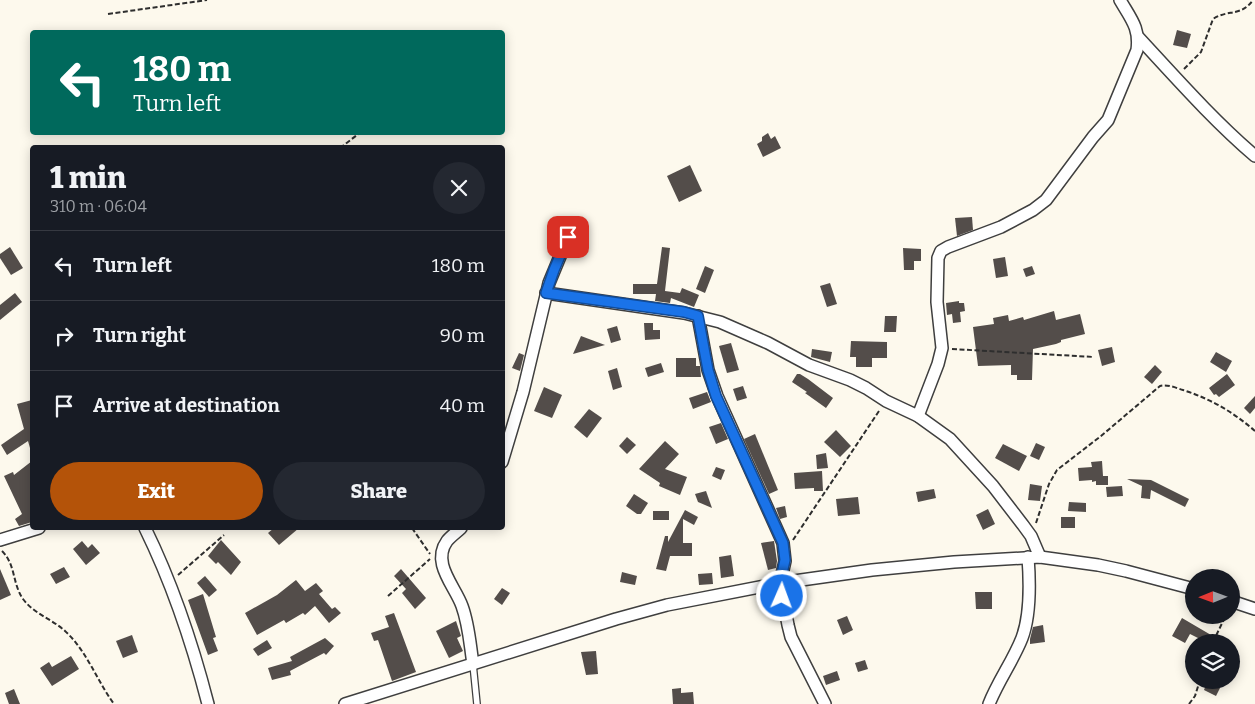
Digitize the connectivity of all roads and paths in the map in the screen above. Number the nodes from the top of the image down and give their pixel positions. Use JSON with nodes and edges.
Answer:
{"nodes":[{"id":1,"x":207,"y":0,"type":"edge"},
{"id":2,"x":1120,"y":0,"type":"edge"},
{"id":3,"x":1253,"y":0,"type":"edge"},
{"id":4,"x":108,"y":14,"type":"dead end"},
{"id":5,"x":1139,"y":38,"type":"junction"},
{"id":6,"x":1174,"y":76,"type":"junction"},
{"id":7,"x":357,"y":135,"type":"edge"},
{"id":8,"x":344,"y":145,"type":"edge"},
{"id":9,"x":1255,"y":156,"type":"edge"},
{"id":10,"x":568,"y":237,"type":"dead end"},
{"id":11,"x":546,"y":293,"type":"junction"},
{"id":12,"x":698,"y":316,"type":"junction"},
{"id":13,"x":942,"y":348,"type":"junction"},
{"id":14,"x":1094,"y":357,"type":"dead end"},
{"id":15,"x":886,"y":401,"type":"junction"},
{"id":16,"x":918,"y":416,"type":"junction"},
{"id":17,"x":1255,"y":431,"type":"edge"},
{"id":18,"x":505,"y":452,"type":"edge"},
{"id":19,"x":32,"y":530,"type":"edge"},
{"id":20,"x":146,"y":530,"type":"edge"},
{"id":21,"x":413,"y":530,"type":"edge"},
{"id":22,"x":459,"y":530,"type":"edge"},
{"id":23,"x":224,"y":536,"type":"dead end"},
{"id":24,"x":1031,"y":536,"type":"junction"},
{"id":25,"x":0,"y":540,"type":"edge"},
{"id":26,"x":0,"y":549,"type":"edge"},
{"id":27,"x":785,"y":552,"type":"junction"},
{"id":28,"x":432,"y":557,"type":"junction"},
{"id":29,"x":1028,"y":557,"type":"junction"},
{"id":30,"x":1040,"y":557,"type":"junction"},
{"id":31,"x":435,"y":562,"type":"dead end"},
{"id":32,"x":170,"y":582,"type":"junction"},
{"id":33,"x":780,"y":583,"type":"junction"},
{"id":34,"x":1185,"y":587,"type":"edge"},
{"id":35,"x":388,"y":596,"type":"dead end"},
{"id":36,"x":1240,"y":604,"type":"edge"},
{"id":37,"x":1255,"y":609,"type":"edge"},
{"id":38,"x":472,"y":664,"type":"junction"},
{"id":39,"x":1197,"y":689,"type":"edge"},
{"id":40,"x":114,"y":704,"type":"edge"},
{"id":41,"x":208,"y":704,"type":"edge"},
{"id":42,"x":346,"y":704,"type":"edge"},
{"id":43,"x":477,"y":704,"type":"edge"},
{"id":44,"x":825,"y":704,"type":"edge"},
{"id":45,"x":989,"y":704,"type":"edge"},
{"id":46,"x":1189,"y":704,"type":"edge"}],
"edges":[{"from":1,"to":4,"type":"path"},
{"from":2,"to":5,"type":"street"},
{"from":3,"to":6,"type":"path"},
{"from":5,"to":6,"type":"street"},
{"from":5,"to":13,"type":"street"},
{"from":6,"to":9,"type":"street"},
{"from":7,"to":8,"type":"path"},
{"from":10,"to":11,"type":"street"},
{"from":11,"to":12,"type":"street"},
{"from":11,"to":18,"type":"street"},
{"from":12,"to":15,"type":"street"},
{"from":12,"to":27,"type":"street"},
{"from":13,"to":14,"type":"path"},
{"from":13,"to":16,"type":"street"},
{"from":15,"to":16,"type":"street"},
{"from":15,"to":27,"type":"path"},
{"from":16,"to":24,"type":"street"},
{"from":17,"to":24,"type":"path"},
{"from":19,"to":25,"type":"street"},
{"from":20,"to":32,"type":"street"},
{"from":21,"to":28,"type":"path"},
{"from":22,"to":38,"type":"street"},
{"from":23,"to":32,"type":"path"},
{"from":24,"to":30,"type":"street"},
{"from":26,"to":40,"type":"path"},
{"from":27,"to":33,"type":"street"},
{"from":28,"to":31,"type":"path"},
{"from":28,"to":35,"type":"path"},
{"from":29,"to":30,"type":"street"},
{"from":29,"to":33,"type":"street"},
{"from":29,"to":45,"type":"street"},
{"from":30,"to":34,"type":"street"},
{"from":32,"to":41,"type":"street"},
{"from":33,"to":38,"type":"street"},
{"from":33,"to":44,"type":"street"},
{"from":36,"to":37,"type":"street"},
{"from":38,"to":42,"type":"street"},
{"from":38,"to":43,"type":"lane"},
{"from":39,"to":46,"type":"path"}]}
